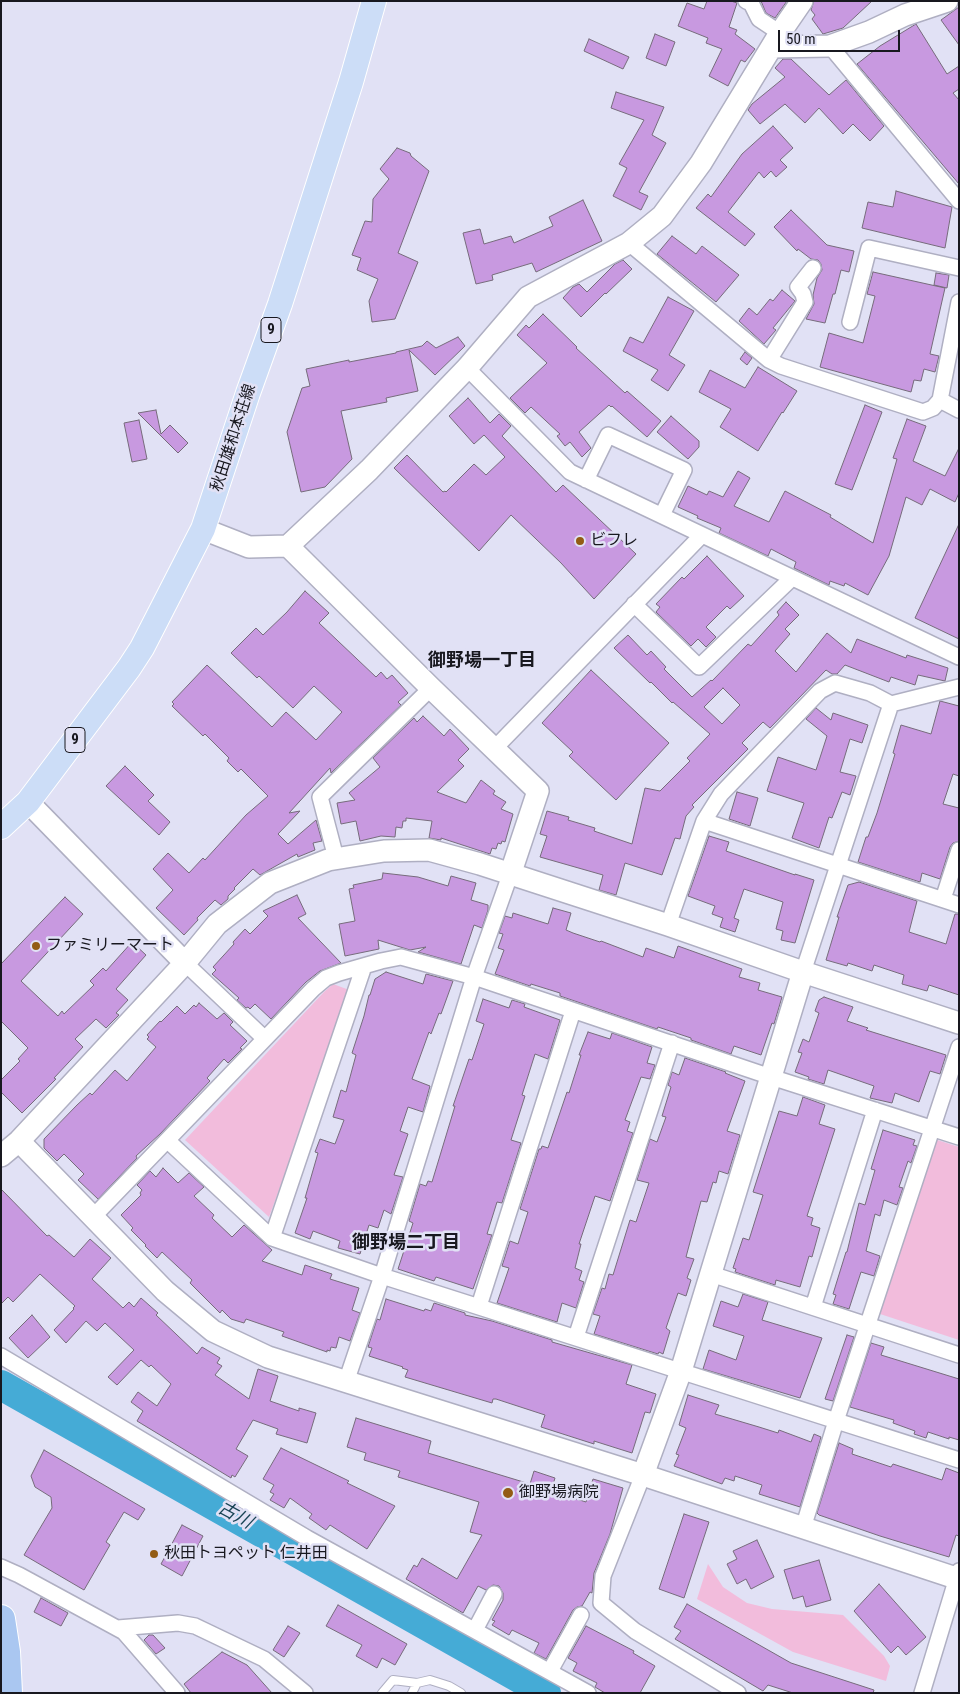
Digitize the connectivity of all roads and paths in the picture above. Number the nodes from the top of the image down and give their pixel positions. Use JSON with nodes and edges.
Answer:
{"nodes":[{"id":1,"x":374,"y":1,"type":"edge"},
{"id":2,"x":746,"y":1,"type":"edge"},
{"id":3,"x":802,"y":1,"type":"edge"},
{"id":4,"x":941,"y":2,"type":"edge"},
{"id":5,"x":776,"y":40,"type":"junction"},
{"id":6,"x":830,"y":46,"type":"junction"},
{"id":7,"x":959,"y":200,"type":"edge"},
{"id":8,"x":629,"y":243,"type":"junction"},
{"id":9,"x":813,"y":268,"type":"dead end"},
{"id":10,"x":959,"y":268,"type":"edge"},
{"id":11,"x":959,"y":302,"type":"edge"},
{"id":12,"x":850,"y":322,"type":"dead end"},
{"id":13,"x":770,"y":360,"type":"junction"},
{"id":14,"x":467,"y":368,"type":"junction"},
{"id":15,"x":940,"y":400,"type":"junction"},
{"id":16,"x":959,"y":410,"type":"edge"},
{"id":17,"x":586,"y":480,"type":"junction"},
{"id":18,"x":662,"y":515,"type":"junction"},
{"id":19,"x":203,"y":529,"type":"junction"},
{"id":20,"x":702,"y":535,"type":"junction"},
{"id":21,"x":288,"y":546,"type":"junction"},
{"id":22,"x":792,"y":578,"type":"junction"},
{"id":23,"x":634,"y":604,"type":"junction"},
{"id":24,"x":959,"y":657,"type":"edge"},
{"id":25,"x":959,"y":687,"type":"edge"},
{"id":26,"x":431,"y":688,"type":"junction"},
{"id":27,"x":891,"y":704,"type":"junction"},
{"id":28,"x":494,"y":749,"type":"junction"},
{"id":29,"x":28,"y":802,"type":"junction"},
{"id":30,"x":704,"y":821,"type":"junction"},
{"id":31,"x":1,"y":827,"type":"edge"},
{"id":32,"x":959,"y":850,"type":"edge"},
{"id":33,"x":336,"y":858,"type":"junction"},
{"id":34,"x":839,"y":864,"type":"junction"},
{"id":35,"x":510,"y":875,"type":"junction"},
{"id":36,"x":943,"y":899,"type":"junction"},
{"id":37,"x":959,"y":905,"type":"edge"},
{"id":38,"x":668,"y":925,"type":"junction"},
{"id":39,"x":185,"y":963,"type":"junction"},
{"id":40,"x":364,"y":966,"type":"junction"},
{"id":41,"x":803,"y":972,"type":"junction"},
{"id":42,"x":474,"y":978,"type":"junction"},
{"id":43,"x":573,"y":1010,"type":"junction"},
{"id":44,"x":959,"y":1023,"type":"edge"},
{"id":45,"x":264,"y":1038,"type":"junction"},
{"id":46,"x":672,"y":1043,"type":"junction"},
{"id":47,"x":959,"y":1047,"type":"edge"},
{"id":48,"x":771,"y":1076,"type":"junction"},
{"id":49,"x":875,"y":1110,"type":"junction"},
{"id":50,"x":933,"y":1128,"type":"junction"},
{"id":51,"x":959,"y":1137,"type":"edge"},
{"id":52,"x":19,"y":1141,"type":"junction"},
{"id":53,"x":168,"y":1141,"type":"junction"},
{"id":54,"x":1,"y":1156,"type":"edge"},
{"id":55,"x":93,"y":1217,"type":"junction"},
{"id":56,"x":272,"y":1238,"type":"junction"},
{"id":57,"x":711,"y":1274,"type":"junction"},
{"id":58,"x":382,"y":1276,"type":"junction"},
{"id":59,"x":479,"y":1306,"type":"junction"},
{"id":60,"x":813,"y":1307,"type":"junction"},
{"id":61,"x":868,"y":1325,"type":"junction"},
{"id":62,"x":576,"y":1337,"type":"junction"},
{"id":63,"x":959,"y":1354,"type":"edge"},
{"id":64,"x":1,"y":1356,"type":"edge"},
{"id":65,"x":681,"y":1371,"type":"junction"},
{"id":66,"x":346,"y":1382,"type":"junction"},
{"id":67,"x":836,"y":1421,"type":"junction"},
{"id":68,"x":959,"y":1460,"type":"edge"},
{"id":69,"x":643,"y":1475,"type":"junction"},
{"id":70,"x":803,"y":1528,"type":"junction"},
{"id":71,"x":1,"y":1567,"type":"edge"},
{"id":72,"x":958,"y":1576,"type":"edge"},
{"id":73,"x":494,"y":1594,"type":"dead end"},
{"id":74,"x":581,"y":1615,"type":"dead end"},
{"id":75,"x":1,"y":1620,"type":"edge"},
{"id":76,"x":118,"y":1628,"type":"junction"},
{"id":77,"x":475,"y":1630,"type":"junction"},
{"id":78,"x":550,"y":1671,"type":"junction"},
{"id":79,"x":417,"y":1683,"type":"junction"},
{"id":80,"x":8,"y":1693,"type":"edge"},
{"id":81,"x":177,"y":1693,"type":"edge"},
{"id":82,"x":305,"y":1693,"type":"edge"},
{"id":83,"x":382,"y":1693,"type":"edge"},
{"id":84,"x":412,"y":1693,"type":"edge"},
{"id":85,"x":461,"y":1693,"type":"edge"},
{"id":86,"x":588,"y":1693,"type":"edge"},
{"id":87,"x":738,"y":1693,"type":"edge"},
{"id":88,"x":922,"y":1693,"type":"edge"}],
"edges":[{"from":1,"to":19,"type":"main road","name":"秋田雄和本荘線","number":"9"},
{"from":2,"to":5,"type":"street"},
{"from":3,"to":5,"type":"street"},
{"from":4,"to":6,"type":"street"},
{"from":5,"to":6,"type":"street"},
{"from":5,"to":8,"type":"street"},
{"from":6,"to":7,"type":"street"},
{"from":8,"to":13,"type":"street"},
{"from":8,"to":14,"type":"street"},
{"from":9,"to":13,"type":"street"},
{"from":10,"to":12,"type":"street"},
{"from":11,"to":15,"type":"street"},
{"from":13,"to":15,"type":"street"},
{"from":14,"to":17,"type":"street"},
{"from":14,"to":21,"type":"street"},
{"from":15,"to":16,"type":"street"},
{"from":17,"to":18,"type":"street"},
{"from":17,"to":18,"type":"street"},
{"from":18,"to":20,"type":"street"},
{"from":19,"to":21,"type":"street"},
{"from":19,"to":29,"type":"main road","name":"秋田雄和本荘線","number":"9"},
{"from":20,"to":22,"type":"street"},
{"from":20,"to":23,"type":"street"},
{"from":21,"to":26,"type":"street"},
{"from":22,"to":23,"type":"street"},
{"from":22,"to":24,"type":"street"},
{"from":23,"to":28,"type":"street"},
{"from":25,"to":27,"type":"street"},
{"from":26,"to":28,"type":"street"},
{"from":26,"to":33,"type":"street"},
{"from":27,"to":30,"type":"street"},
{"from":27,"to":34,"type":"street"},
{"from":28,"to":35,"type":"street"},
{"from":29,"to":31,"type":"main road","name":"秋田雄和本荘線","number":"9"},
{"from":29,"to":39,"type":"street"},
{"from":30,"to":34,"type":"street"},
{"from":30,"to":38,"type":"street"},
{"from":32,"to":36,"type":"street"},
{"from":33,"to":35,"type":"street"},
{"from":33,"to":39,"type":"street"},
{"from":34,"to":36,"type":"street"},
{"from":34,"to":41,"type":"street"},
{"from":35,"to":38,"type":"street"},
{"from":35,"to":42,"type":"street"},
{"from":36,"to":37,"type":"street"},
{"from":38,"to":41,"type":"street"},
{"from":39,"to":45,"type":"street"},
{"from":39,"to":52,"type":"street"},
{"from":40,"to":42,"type":"street"},
{"from":40,"to":45,"type":"street"},
{"from":40,"to":56,"type":"street"},
{"from":41,"to":44,"type":"street"},
{"from":41,"to":48,"type":"street"},
{"from":42,"to":43,"type":"street"},
{"from":42,"to":58,"type":"street"},
{"from":43,"to":46,"type":"street"},
{"from":43,"to":59,"type":"street"},
{"from":45,"to":53,"type":"street"},
{"from":46,"to":48,"type":"street"},
{"from":46,"to":62,"type":"street"},
{"from":47,"to":50,"type":"street"},
{"from":48,"to":49,"type":"street"},
{"from":48,"to":57,"type":"street"},
{"from":49,"to":50,"type":"street"},
{"from":49,"to":60,"type":"street"},
{"from":50,"to":51,"type":"street"},
{"from":50,"to":61,"type":"street"},
{"from":52,"to":54,"type":"street"},
{"from":52,"to":55,"type":"street"},
{"from":53,"to":55,"type":"street"},
{"from":53,"to":56,"type":"street"},
{"from":55,"to":66,"type":"street"},
{"from":56,"to":58,"type":"street"},
{"from":57,"to":60,"type":"street"},
{"from":57,"to":65,"type":"street"},
{"from":58,"to":59,"type":"street"},
{"from":58,"to":66,"type":"street"},
{"from":59,"to":62,"type":"street"},
{"from":60,"to":61,"type":"street"},
{"from":61,"to":63,"type":"street"},
{"from":61,"to":67,"type":"street"},
{"from":62,"to":65,"type":"street"},
{"from":64,"to":77,"type":"street"},
{"from":65,"to":67,"type":"street"},
{"from":65,"to":69,"type":"street"},
{"from":66,"to":69,"type":"street"},
{"from":67,"to":68,"type":"street"},
{"from":67,"to":70,"type":"street"},
{"from":69,"to":70,"type":"street"},
{"from":69,"to":87,"type":"street"},
{"from":70,"to":72,"type":"street"},
{"from":71,"to":76,"type":"street"},
{"from":72,"to":88,"type":"street"},
{"from":73,"to":77,"type":"street"},
{"from":74,"to":78,"type":"street"},
{"from":75,"to":80,"type":"highway"},
{"from":76,"to":81,"type":"street"},
{"from":76,"to":82,"type":"street"},
{"from":77,"to":78,"type":"street"},
{"from":78,"to":86,"type":"street"},
{"from":79,"to":83,"type":"lane"},
{"from":79,"to":84,"type":"lane"},
{"from":79,"to":85,"type":"lane"}]}
